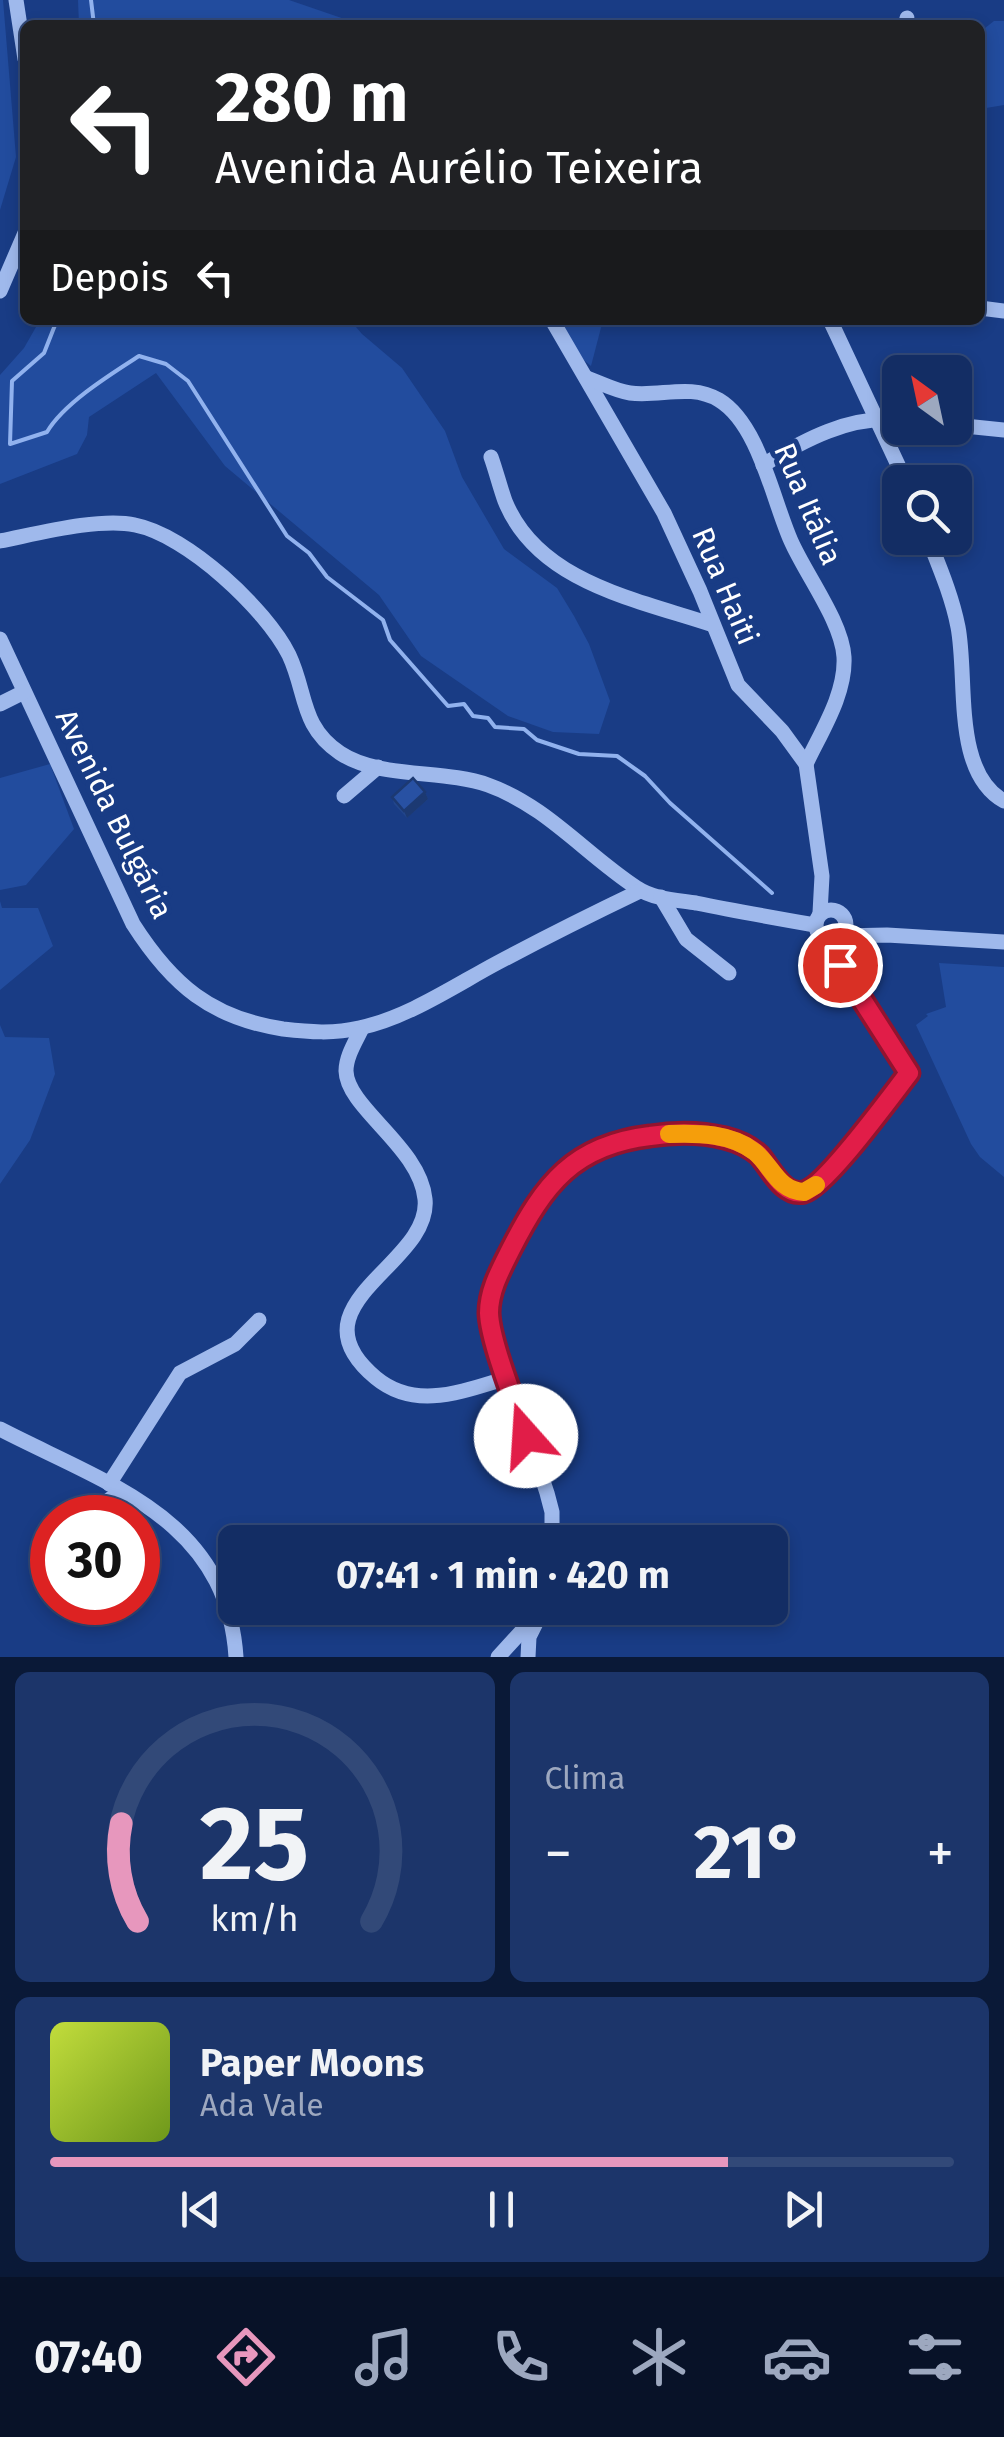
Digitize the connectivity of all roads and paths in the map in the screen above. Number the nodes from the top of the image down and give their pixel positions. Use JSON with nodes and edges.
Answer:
{"nodes":[{"id":1,"x":16,"y":0,"type":"edge"},
{"id":2,"x":20,"y":26,"type":"edge"},
{"id":3,"x":20,"y":245,"type":"edge"},
{"id":4,"x":0,"y":292,"type":"edge"},
{"id":5,"x":555,"y":325,"type":"edge"},
{"id":6,"x":835,"y":325,"type":"edge"},
{"id":7,"x":587,"y":378,"type":"junction"},
{"id":8,"x":878,"y":418,"type":"junction"},
{"id":9,"x":882,"y":418,"type":"edge"},
{"id":10,"x":972,"y":427,"type":"edge"},
{"id":11,"x":1004,"y":430,"type":"edge"},
{"id":12,"x":491,"y":457,"type":"dead end"},
{"id":13,"x":763,"y":465,"type":"junction"},
{"id":14,"x":899,"y":465,"type":"edge"},
{"id":15,"x":0,"y":541,"type":"edge"},
{"id":16,"x":934,"y":555,"type":"edge"},
{"id":17,"x":713,"y":625,"type":"junction"},
{"id":18,"x":0,"y":639,"type":"edge"},
{"id":19,"x":24,"y":692,"type":"junction"},
{"id":20,"x":0,"y":704,"type":"edge"},
{"id":21,"x":806,"y":764,"type":"junction"},
{"id":22,"x":378,"y":767,"type":"junction"},
{"id":23,"x":344,"y":796,"type":"dead end"},
{"id":24,"x":1004,"y":801,"type":"edge"},
{"id":25,"x":822,"y":876,"type":"junction"},
{"id":26,"x":640,"y":891,"type":"junction"},
{"id":27,"x":661,"y":897,"type":"junction"},
{"id":28,"x":844,"y":917,"type":"junction"},
{"id":29,"x":820,"y":926,"type":"junction"},
{"id":30,"x":887,"y":935,"type":"junction"},
{"id":31,"x":841,"y":936,"type":"junction"},
{"id":32,"x":1004,"y":942,"type":"edge"},
{"id":33,"x":729,"y":973,"type":"dead end"},
{"id":34,"x":362,"y":1028,"type":"junction"},
{"id":35,"x":260,"y":1320,"type":"dead end"},
{"id":36,"x":507,"y":1378,"type":"junction"},
{"id":37,"x":0,"y":1429,"type":"edge"},
{"id":38,"x":115,"y":1487,"type":"junction"},
{"id":39,"x":107,"y":1495,"type":"edge"},
{"id":40,"x":552,"y":1525,"type":"edge"},
{"id":41,"x":528,"y":1625,"type":"edge"},
{"id":42,"x":535,"y":1625,"type":"edge"},
{"id":43,"x":236,"y":1657,"type":"edge"},
{"id":44,"x":498,"y":1657,"type":"edge"},
{"id":45,"x":528,"y":1657,"type":"edge"}],
"edges":[{"from":1,"to":2,"type":"street"},
{"from":3,"to":4,"type":"street"},
{"from":5,"to":7,"type":"street","name":"Rua Haiti"},
{"from":6,"to":8,"type":"street"},
{"from":7,"to":13,"type":"street","name":"Rua Itália"},
{"from":7,"to":17,"type":"street","name":"Rua Haiti"},
{"from":8,"to":9,"type":"street"},
{"from":8,"to":13,"type":"street"},
{"from":8,"to":14,"type":"street"},
{"from":10,"to":11,"type":"street"},
{"from":12,"to":17,"type":"street"},
{"from":13,"to":21,"type":"street","name":"Rua Itália"},
{"from":15,"to":22,"type":"street"},
{"from":16,"to":24,"type":"street"},
{"from":17,"to":21,"type":"street","name":"Rua Haiti"},
{"from":18,"to":19,"type":"street","name":"Avenida Bulgária"},
{"from":19,"to":20,"type":"street"},
{"from":19,"to":34,"type":"street","name":"Avenida Bulgária"},
{"from":21,"to":25,"type":"street","name":"Rua Haiti"},
{"from":22,"to":23,"type":"street"},
{"from":22,"to":26,"type":"street"},
{"from":25,"to":28,"type":"street","name":"Rua Haiti"},
{"from":25,"to":29,"type":"street","name":"Rua Haiti"},
{"from":26,"to":27,"type":"street"},
{"from":26,"to":34,"type":"street","name":"Avenida Bulgária"},
{"from":27,"to":29,"type":"street"},
{"from":27,"to":33,"type":"street"},
{"from":28,"to":29,"type":"street"},
{"from":28,"to":30,"type":"street"},
{"from":28,"to":31,"type":"street"},
{"from":29,"to":31,"type":"street"},
{"from":29,"to":36,"type":"street"},
{"from":30,"to":31,"type":"street"},
{"from":30,"to":32,"type":"street"},
{"from":34,"to":36,"type":"street"},
{"from":35,"to":38,"type":"street"},
{"from":36,"to":40,"type":"street"},
{"from":37,"to":38,"type":"street"},
{"from":38,"to":39,"type":"street"},
{"from":38,"to":43,"type":"street"},
{"from":41,"to":44,"type":"street"},
{"from":42,"to":45,"type":"street"}]}
